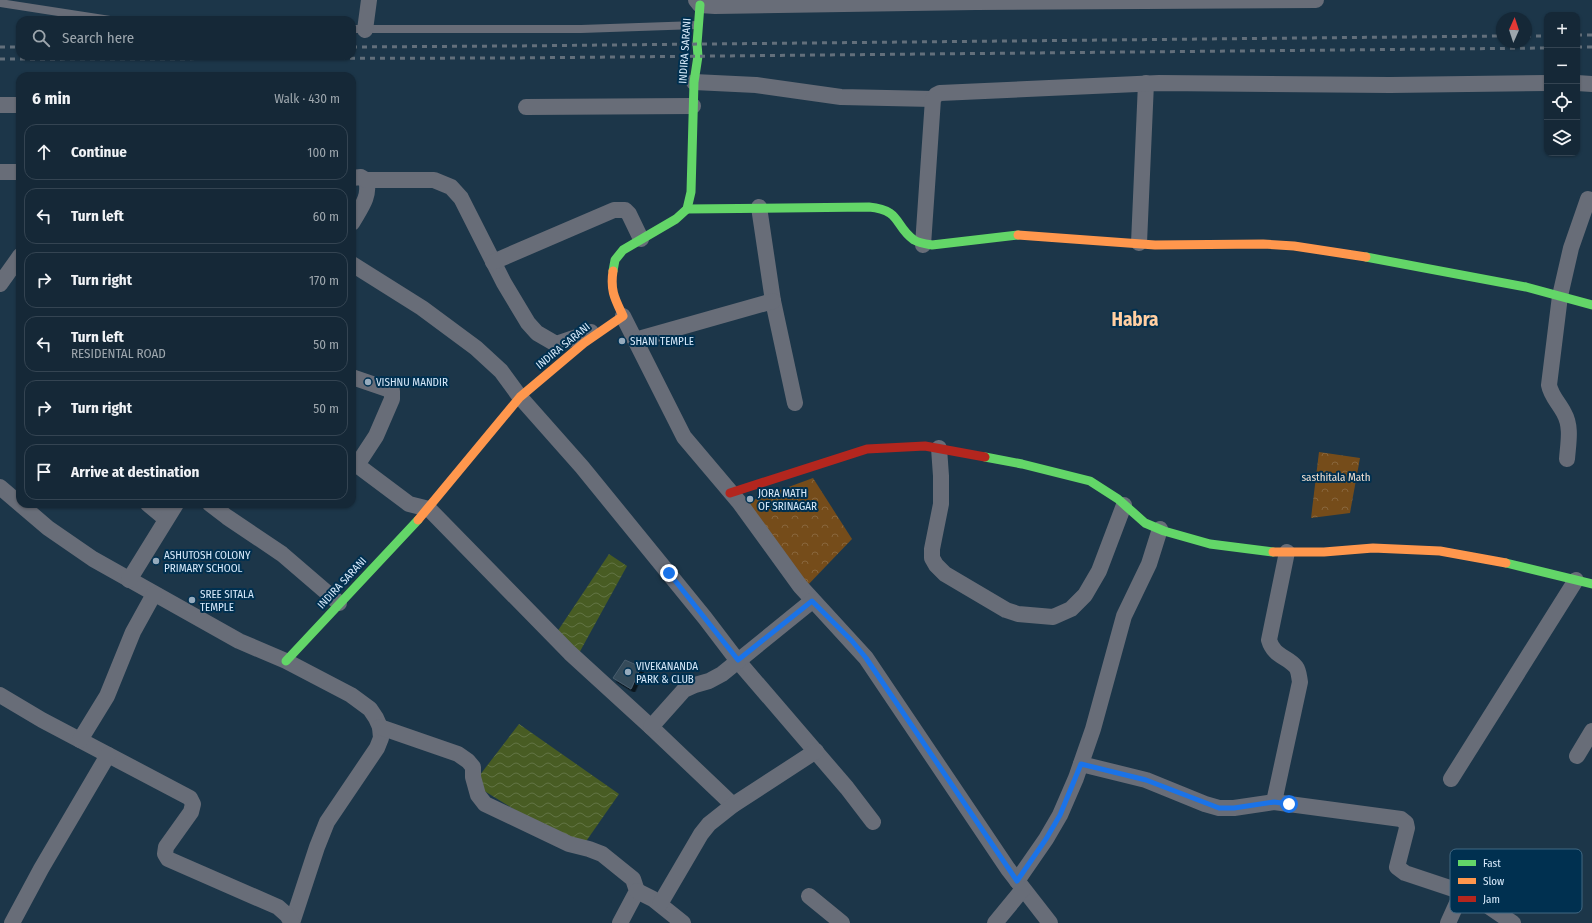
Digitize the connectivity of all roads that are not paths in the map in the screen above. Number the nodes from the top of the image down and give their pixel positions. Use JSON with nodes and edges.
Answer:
{"nodes":[{"id":1,"x":369,"y":0,"type":"edge"},
{"id":2,"x":1229,"y":0,"type":"edge"},
{"id":3,"x":1316,"y":0,"type":"edge"},
{"id":4,"x":1006,"y":1,"type":"edge"},
{"id":5,"x":870,"y":2,"type":"edge"},
{"id":6,"x":0,"y":3,"type":"edge"},
{"id":7,"x":698,"y":3,"type":"edge"},
{"id":8,"x":84,"y":16,"type":"edge"},
{"id":9,"x":698,"y":25,"type":"junction"},
{"id":10,"x":359,"y":30,"type":"edge"},
{"id":11,"x":694,"y":82,"type":"junction"},
{"id":12,"x":1146,"y":83,"type":"junction"},
{"id":13,"x":1580,"y":83,"type":"edge"},
{"id":14,"x":1544,"y":84,"type":"edge"},
{"id":15,"x":1592,"y":84,"type":"edge"},
{"id":16,"x":933,"y":99,"type":"junction"},
{"id":17,"x":16,"y":105,"type":"edge"},
{"id":18,"x":0,"y":106,"type":"edge"},
{"id":19,"x":693,"y":106,"type":"junction"},
{"id":20,"x":526,"y":107,"type":"dead end"},
{"id":21,"x":0,"y":172,"type":"edge"},
{"id":22,"x":16,"y":172,"type":"edge"},
{"id":23,"x":359,"y":179,"type":"edge"},
{"id":24,"x":1588,"y":199,"type":"dead end"},
{"id":25,"x":759,"y":207,"type":"junction"},
{"id":26,"x":687,"y":209,"type":"junction"},
{"id":27,"x":356,"y":216,"type":"edge"},
{"id":28,"x":641,"y":239,"type":"junction"},
{"id":29,"x":1139,"y":243,"type":"junction"},
{"id":30,"x":923,"y":245,"type":"junction"},
{"id":31,"x":16,"y":262,"type":"edge"},
{"id":32,"x":493,"y":262,"type":"junction"},
{"id":33,"x":356,"y":267,"type":"edge"},
{"id":34,"x":0,"y":284,"type":"edge"},
{"id":35,"x":1560,"y":296,"type":"junction"},
{"id":36,"x":773,"y":301,"type":"junction"},
{"id":37,"x":1592,"y":305,"type":"edge"},
{"id":38,"x":617,"y":320,"type":"junction"},
{"id":39,"x":635,"y":340,"type":"junction"},
{"id":40,"x":356,"y":378,"type":"edge"},
{"id":41,"x":520,"y":397,"type":"junction"},
{"id":42,"x":795,"y":403,"type":"dead end"},
{"id":43,"x":939,"y":448,"type":"junction"},
{"id":44,"x":1567,"y":459,"type":"dead end"},
{"id":45,"x":356,"y":463,"type":"edge"},
{"id":46,"x":356,"y":467,"type":"edge"},
{"id":47,"x":0,"y":487,"type":"edge"},
{"id":48,"x":730,"y":492,"type":"junction"},
{"id":49,"x":16,"y":501,"type":"edge"},
{"id":50,"x":1124,"y":505,"type":"junction"},
{"id":51,"x":25,"y":508,"type":"edge"},
{"id":52,"x":153,"y":508,"type":"edge"},
{"id":53,"x":173,"y":508,"type":"edge"},
{"id":54,"x":215,"y":508,"type":"edge"},
{"id":55,"x":429,"y":509,"type":"junction"},
{"id":56,"x":166,"y":519,"type":"junction"},
{"id":57,"x":1160,"y":529,"type":"junction"},
{"id":58,"x":1287,"y":552,"type":"junction"},
{"id":59,"x":129,"y":580,"type":"junction"},
{"id":60,"x":1576,"y":580,"type":"junction"},
{"id":61,"x":1592,"y":584,"type":"edge"},
{"id":62,"x":154,"y":594,"type":"junction"},
{"id":63,"x":812,"y":601,"type":"junction"},
{"id":64,"x":339,"y":603,"type":"junction"},
{"id":65,"x":738,"y":660,"type":"junction"},
{"id":66,"x":286,"y":661,"type":"junction"},
{"id":67,"x":0,"y":695,"type":"edge"},
{"id":68,"x":380,"y":727,"type":"junction"},
{"id":69,"x":651,"y":727,"type":"junction"},
{"id":70,"x":1592,"y":731,"type":"edge"},
{"id":71,"x":80,"y":740,"type":"junction"},
{"id":72,"x":816,"y":751,"type":"junction"},
{"id":73,"x":108,"y":755,"type":"junction"},
{"id":74,"x":1577,"y":756,"type":"dead end"},
{"id":75,"x":1081,"y":764,"type":"junction"},
{"id":76,"x":1451,"y":779,"type":"dead end"},
{"id":77,"x":1274,"y":802,"type":"junction"},
{"id":78,"x":733,"y":805,"type":"junction"},
{"id":79,"x":873,"y":822,"type":"dead end"},
{"id":80,"x":1020,"y":885,"type":"junction"},
{"id":81,"x":1450,"y":888,"type":"edge"},
{"id":82,"x":637,"y":891,"type":"junction"},
{"id":83,"x":809,"y":896,"type":"dead end"},
{"id":84,"x":660,"y":904,"type":"junction"},
{"id":85,"x":1453,"y":913,"type":"edge"},
{"id":86,"x":1498,"y":913,"type":"edge"},
{"id":87,"x":0,"y":915,"type":"edge"},
{"id":88,"x":12,"y":923,"type":"edge"},
{"id":89,"x":292,"y":923,"type":"edge"},
{"id":90,"x":620,"y":923,"type":"edge"},
{"id":91,"x":683,"y":923,"type":"edge"},
{"id":92,"x":842,"y":923,"type":"edge"},
{"id":93,"x":995,"y":923,"type":"edge"},
{"id":94,"x":1050,"y":923,"type":"edge"},
{"id":95,"x":1448,"y":923,"type":"edge"},
{"id":96,"x":1513,"y":923,"type":"edge"}],
"edges":[{"from":1,"to":10,"type":"street"},
{"from":2,"to":3,"type":"street"},
{"from":2,"to":4,"type":"street"},
{"from":4,"to":5,"type":"street"},
{"from":5,"to":7,"type":"street"},
{"from":6,"to":8,"type":"lane"},
{"from":7,"to":9,"type":"street","name":"INDIRA SARANI"},
{"from":9,"to":10,"type":"lane"},
{"from":9,"to":11,"type":"street","name":"INDIRA SARANI"},
{"from":11,"to":16,"type":"street"},
{"from":11,"to":19,"type":"street","name":"INDIRA SARANI"},
{"from":12,"to":14,"type":"street"},
{"from":12,"to":16,"type":"street"},
{"from":12,"to":29,"type":"street"},
{"from":13,"to":15,"type":"street"},
{"from":16,"to":30,"type":"street"},
{"from":17,"to":18,"type":"street"},
{"from":19,"to":20,"type":"street"},
{"from":19,"to":26,"type":"street","name":"INDIRA SARANI"},
{"from":21,"to":22,"type":"street"},
{"from":23,"to":27,"type":"street"},
{"from":23,"to":32,"type":"street"},
{"from":24,"to":35,"type":"street"},
{"from":25,"to":26,"type":"street"},
{"from":25,"to":30,"type":"street"},
{"from":25,"to":36,"type":"street"},
{"from":26,"to":28,"type":"street"},
{"from":28,"to":32,"type":"street"},
{"from":28,"to":38,"type":"street"},
{"from":29,"to":30,"type":"street"},
{"from":29,"to":35,"type":"street"},
{"from":31,"to":34,"type":"street"},
{"from":32,"to":38,"type":"street"},
{"from":33,"to":41,"type":"street"},
{"from":35,"to":37,"type":"street"},
{"from":35,"to":44,"type":"street"},
{"from":36,"to":39,"type":"street"},
{"from":36,"to":42,"type":"street"},
{"from":38,"to":39,"type":"street"},
{"from":38,"to":41,"type":"street","name":"INDIRA SARANI"},
{"from":39,"to":48,"type":"street"},
{"from":40,"to":45,"type":"street"},
{"from":41,"to":55,"type":"street","name":"INDIRA SARANI"},
{"from":41,"to":65,"type":"street"},
{"from":43,"to":48,"type":"street"},
{"from":43,"to":50,"type":"street"},
{"from":43,"to":50,"type":"street"},
{"from":46,"to":55,"type":"street"},
{"from":47,"to":49,"type":"street"},
{"from":48,"to":63,"type":"street"},
{"from":50,"to":57,"type":"street"},
{"from":51,"to":59,"type":"street"},
{"from":52,"to":56,"type":"street"},
{"from":53,"to":56,"type":"street"},
{"from":54,"to":64,"type":"street"},
{"from":55,"to":64,"type":"street","name":"INDIRA SARANI"},
{"from":55,"to":69,"type":"street"},
{"from":56,"to":59,"type":"street"},
{"from":57,"to":58,"type":"street"},
{"from":57,"to":75,"type":"street"},
{"from":58,"to":60,"type":"street"},
{"from":58,"to":77,"type":"street"},
{"from":59,"to":62,"type":"street"},
{"from":60,"to":61,"type":"street"},
{"from":60,"to":76,"type":"street"},
{"from":62,"to":66,"type":"street"},
{"from":62,"to":71,"type":"street"},
{"from":63,"to":65,"type":"street"},
{"from":63,"to":80,"type":"street"},
{"from":64,"to":66,"type":"street","name":"INDIRA SARANI"},
{"from":65,"to":69,"type":"street"},
{"from":65,"to":72,"type":"street"},
{"from":66,"to":68,"type":"street"},
{"from":67,"to":71,"type":"street"},
{"from":68,"to":82,"type":"street"},
{"from":68,"to":89,"type":"street"},
{"from":69,"to":78,"type":"street"},
{"from":70,"to":74,"type":"street"},
{"from":71,"to":73,"type":"street"},
{"from":72,"to":78,"type":"street"},
{"from":72,"to":79,"type":"street"},
{"from":73,"to":88,"type":"street"},
{"from":73,"to":89,"type":"street"},
{"from":75,"to":77,"type":"street"},
{"from":75,"to":80,"type":"street"},
{"from":77,"to":81,"type":"street"},
{"from":78,"to":84,"type":"street"},
{"from":80,"to":93,"type":"street"},
{"from":80,"to":94,"type":"street"},
{"from":82,"to":84,"type":"street"},
{"from":82,"to":90,"type":"street"},
{"from":83,"to":92,"type":"street"},
{"from":84,"to":91,"type":"street"},
{"from":85,"to":95,"type":"street"},
{"from":86,"to":96,"type":"street"},
{"from":87,"to":88,"type":"street"}]}
